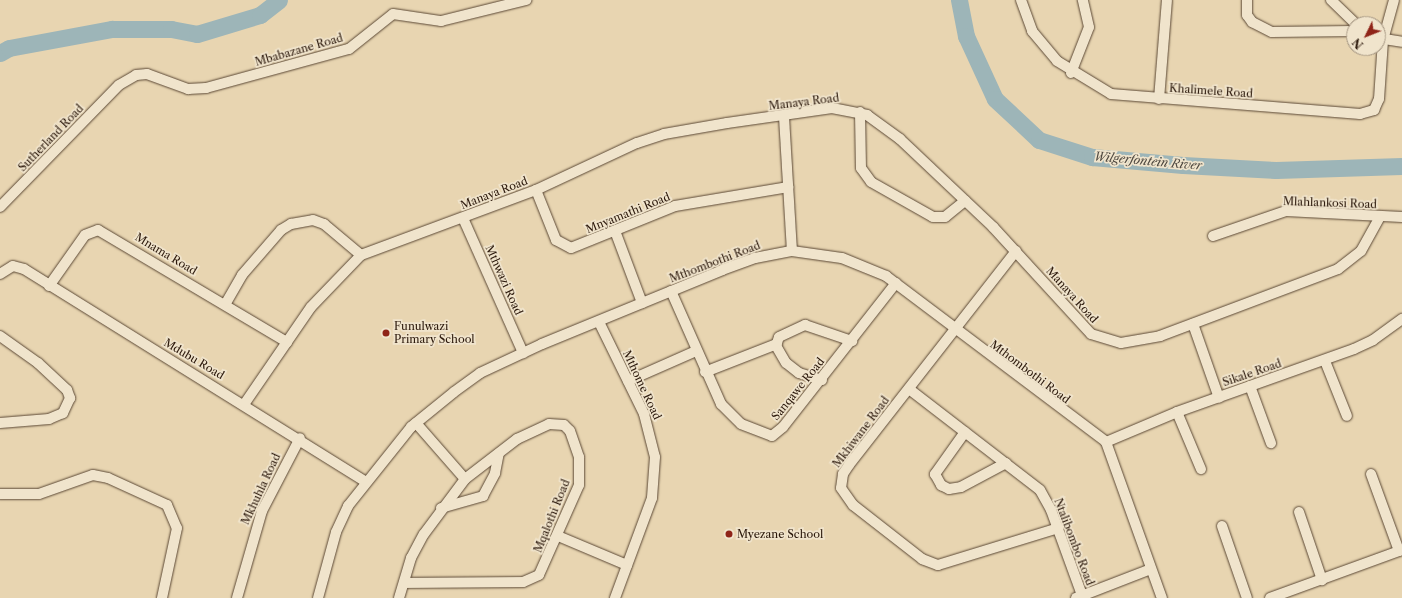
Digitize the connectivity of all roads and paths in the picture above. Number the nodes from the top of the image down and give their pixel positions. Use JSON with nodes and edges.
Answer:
{"nodes":[{"id":1,"x":526,"y":0,"type":"edge"},
{"id":2,"x":1021,"y":0,"type":"edge"},
{"id":3,"x":1083,"y":0,"type":"edge"},
{"id":4,"x":1167,"y":0,"type":"edge"},
{"id":5,"x":1247,"y":0,"type":"edge"},
{"id":6,"x":1331,"y":0,"type":"edge"},
{"id":7,"x":1394,"y":0,"type":"edge"},
{"id":8,"x":1348,"y":16,"type":"edge"},
{"id":9,"x":1386,"y":22,"type":"edge"},
{"id":10,"x":1346,"y":31,"type":"edge"},
{"id":11,"x":1386,"y":40,"type":"edge"},
{"id":12,"x":1402,"y":42,"type":"edge"},
{"id":13,"x":1380,"y":56,"type":"edge"},
{"id":14,"x":1072,"y":73,"type":"junction"},
{"id":15,"x":119,"y":86,"type":"joint"},
{"id":16,"x":1160,"y":99,"type":"junction"},
{"id":17,"x":860,"y":112,"type":"junction"},
{"id":18,"x":784,"y":117,"type":"junction"},
{"id":19,"x":788,"y":187,"type":"junction"},
{"id":20,"x":536,"y":190,"type":"junction"},
{"id":21,"x":965,"y":200,"type":"junction"},
{"id":22,"x":0,"y":207,"type":"edge"},
{"id":23,"x":1380,"y":217,"type":"junction"},
{"id":24,"x":1402,"y":217,"type":"edge"},
{"id":25,"x":463,"y":218,"type":"junction"},
{"id":26,"x":615,"y":231,"type":"junction"},
{"id":27,"x":1213,"y":236,"type":"dead end"},
{"id":28,"x":1016,"y":250,"type":"junction"},
{"id":29,"x":792,"y":251,"type":"junction"},
{"id":30,"x":361,"y":255,"type":"junction"},
{"id":31,"x":4,"y":271,"type":"edge"},
{"id":32,"x":896,"y":283,"type":"junction"},
{"id":33,"x":48,"y":286,"type":"junction"},
{"id":34,"x":671,"y":292,"type":"junction"},
{"id":35,"x":226,"y":303,"type":"junction"},
{"id":36,"x":642,"y":303,"type":"junction"},
{"id":37,"x":1402,"y":319,"type":"edge"},
{"id":38,"x":599,"y":322,"type":"junction"},
{"id":39,"x":1193,"y":324,"type":"junction"},
{"id":40,"x":953,"y":330,"type":"junction"},
{"id":41,"x":0,"y":336,"type":"edge"},
{"id":42,"x":852,"y":341,"type":"junction"},
{"id":43,"x":287,"y":342,"type":"junction"},
{"id":44,"x":777,"y":344,"type":"junction"},
{"id":45,"x":696,"y":351,"type":"junction"},
{"id":46,"x":523,"y":353,"type":"junction"},
{"id":47,"x":1325,"y":361,"type":"junction"},
{"id":48,"x":705,"y":372,"type":"junction"},
{"id":49,"x":628,"y":380,"type":"junction"},
{"id":50,"x":822,"y":380,"type":"junction"},
{"id":51,"x":1250,"y":386,"type":"junction"},
{"id":52,"x":909,"y":389,"type":"junction"},
{"id":53,"x":1219,"y":398,"type":"junction"},
{"id":54,"x":244,"y":404,"type":"junction"},
{"id":55,"x":1177,"y":412,"type":"junction"},
{"id":56,"x":1347,"y":416,"type":"dead end"},
{"id":57,"x":0,"y":423,"type":"edge"},
{"id":58,"x":416,"y":423,"type":"junction"},
{"id":59,"x":965,"y":432,"type":"junction"},
{"id":60,"x":300,"y":438,"type":"junction"},
{"id":61,"x":1106,"y":442,"type":"junction"},
{"id":62,"x":1271,"y":443,"type":"dead end"},
{"id":63,"x":499,"y":453,"type":"junction"},
{"id":64,"x":1006,"y":463,"type":"junction"},
{"id":65,"x":1201,"y":469,"type":"dead end"},
{"id":66,"x":1371,"y":474,"type":"dead end"},
{"id":67,"x":465,"y":479,"type":"junction"},
{"id":68,"x":365,"y":481,"type":"junction"},
{"id":69,"x":0,"y":494,"type":"edge"},
{"id":70,"x":441,"y":508,"type":"junction"},
{"id":71,"x":1299,"y":512,"type":"dead end"},
{"id":72,"x":1222,"y":526,"type":"dead end"},
{"id":73,"x":1058,"y":528,"type":"junction"},
{"id":74,"x":558,"y":536,"type":"junction"},
{"id":75,"x":1400,"y":551,"type":"edge"},
{"id":76,"x":627,"y":565,"type":"junction"},
{"id":77,"x":1151,"y":569,"type":"junction"},
{"id":78,"x":1322,"y":580,"type":"junction"},
{"id":79,"x":404,"y":583,"type":"junction"},
{"id":80,"x":1080,"y":597,"type":"edge"},
{"id":81,"x":162,"y":598,"type":"edge"},
{"id":82,"x":236,"y":598,"type":"edge"},
{"id":83,"x":318,"y":598,"type":"edge"},
{"id":84,"x":399,"y":598,"type":"edge"},
{"id":85,"x":615,"y":598,"type":"edge"},
{"id":86,"x":1162,"y":598,"type":"edge"},
{"id":87,"x":1247,"y":598,"type":"edge"},
{"id":88,"x":1270,"y":598,"type":"edge"}],
"edges":[{"from":1,"to":15,"type":"street","name":"Mbabazane Road"},
{"from":2,"to":14,"type":"street","name":"Khalimele Road"},
{"from":3,"to":14,"type":"street"},
{"from":4,"to":16,"type":"street"},
{"from":5,"to":10,"type":"street"},
{"from":6,"to":8,"type":"street"},
{"from":7,"to":9,"type":"street","name":"Khalimele Road"},
{"from":11,"to":12,"type":"street"},
{"from":13,"to":16,"type":"street","name":"Khalimele Road"},
{"from":14,"to":16,"type":"street","name":"Khalimele Road"},
{"from":15,"to":22,"type":"street","name":"Sutherland Road"},
{"from":17,"to":18,"type":"street","name":"Manaya Road"},
{"from":17,"to":21,"type":"street","name":"Manaya Road"},
{"from":17,"to":21,"type":"street"},
{"from":18,"to":19,"type":"street"},
{"from":18,"to":20,"type":"street","name":"Manaya Road"},
{"from":19,"to":26,"type":"street","name":"Mnyamathi Road"},
{"from":19,"to":29,"type":"street"},
{"from":20,"to":25,"type":"street","name":"Manaya Road"},
{"from":20,"to":26,"type":"street","name":"Mnyamathi Road"},
{"from":21,"to":28,"type":"street","name":"Manaya Road"},
{"from":23,"to":24,"type":"street","name":"Mlahlankosi Road"},
{"from":23,"to":27,"type":"street","name":"Mlahlankosi Road"},
{"from":23,"to":39,"type":"street","name":"Manaya Road"},
{"from":25,"to":30,"type":"street","name":"Manaya Road"},
{"from":25,"to":46,"type":"street","name":"Mthwazi Road"},
{"from":26,"to":36,"type":"street"},
{"from":28,"to":39,"type":"street","name":"Manaya Road"},
{"from":28,"to":40,"type":"street","name":"Mkhiwane Road"},
{"from":29,"to":32,"type":"street","name":"Mthombothi Road"},
{"from":29,"to":34,"type":"street","name":"Mthombothi Road"},
{"from":30,"to":35,"type":"street"},
{"from":30,"to":43,"type":"street","name":"Manaya Road"},
{"from":31,"to":33,"type":"street","name":"Mdubu Road"},
{"from":32,"to":40,"type":"street","name":"Mthombothi Road"},
{"from":32,"to":42,"type":"street","name":"Sanqawe Road"},
{"from":33,"to":35,"type":"street","name":"Mnama Road"},
{"from":33,"to":54,"type":"street","name":"Mdubu Road"},
{"from":34,"to":36,"type":"street","name":"Mthombothi Road"},
{"from":34,"to":45,"type":"street","name":"Sanqawe Road"},
{"from":35,"to":43,"type":"street","name":"Mnama Road"},
{"from":36,"to":38,"type":"street","name":"Mthombothi Road"},
{"from":37,"to":47,"type":"street","name":"Sikale Road"},
{"from":38,"to":46,"type":"street","name":"Mthombothi Road"},
{"from":38,"to":49,"type":"street","name":"Mthome Road"},
{"from":39,"to":53,"type":"street"},
{"from":40,"to":52,"type":"street","name":"Mkhiwane Road"},
{"from":40,"to":61,"type":"street","name":"Mthombothi Road"},
{"from":41,"to":57,"type":"street"},
{"from":42,"to":44,"type":"street"},
{"from":42,"to":50,"type":"street","name":"Sanqawe Road"},
{"from":43,"to":54,"type":"street","name":"Manaya Road"},
{"from":44,"to":48,"type":"street"},
{"from":44,"to":50,"type":"street"},
{"from":45,"to":48,"type":"street","name":"Sanqawe Road"},
{"from":45,"to":49,"type":"street"},
{"from":46,"to":58,"type":"street","name":"Mthombothi Road"},
{"from":47,"to":51,"type":"street","name":"Sikale Road"},
{"from":47,"to":56,"type":"street"},
{"from":48,"to":50,"type":"street","name":"Sanqawe Road"},
{"from":49,"to":76,"type":"street","name":"Mthome Road"},
{"from":51,"to":53,"type":"street","name":"Sikale Road"},
{"from":51,"to":62,"type":"street"},
{"from":52,"to":59,"type":"street","name":"Ntalibombo Road"},
{"from":52,"to":73,"type":"street","name":"Mkhiwane Road"},
{"from":53,"to":55,"type":"street","name":"Sikale Road"},
{"from":54,"to":60,"type":"street","name":"Mdubu Road"},
{"from":55,"to":61,"type":"street","name":"Sikale Road"},
{"from":55,"to":65,"type":"street"},
{"from":58,"to":67,"type":"street"},
{"from":58,"to":68,"type":"street","name":"Mthombothi Road"},
{"from":59,"to":64,"type":"street","name":"Ntalibombo Road"},
{"from":59,"to":64,"type":"street"},
{"from":60,"to":68,"type":"street","name":"Mdubu Road"},
{"from":60,"to":82,"type":"street","name":"Mkhuhla Road"},
{"from":61,"to":77,"type":"street"},
{"from":63,"to":67,"type":"street","name":"Mqalothi Road"},
{"from":63,"to":70,"type":"street"},
{"from":63,"to":74,"type":"street","name":"Mqalothi Road"},
{"from":64,"to":73,"type":"street","name":"Ntalibombo Road"},
{"from":66,"to":75,"type":"street"},
{"from":67,"to":70,"type":"street","name":"Mqalothi Road"},
{"from":68,"to":83,"type":"street","name":"Mthombothi Road"},
{"from":69,"to":81,"type":"street"},
{"from":70,"to":79,"type":"street","name":"Mqalothi Road"},
{"from":71,"to":78,"type":"street"},
{"from":72,"to":87,"type":"street"},
{"from":73,"to":80,"type":"street","name":"Ntalibombo Road"},
{"from":74,"to":76,"type":"street"},
{"from":74,"to":79,"type":"street","name":"Mqalothi Road"},
{"from":75,"to":78,"type":"street"},
{"from":76,"to":85,"type":"street","name":"Mthome Road"},
{"from":77,"to":80,"type":"street"},
{"from":77,"to":86,"type":"street"},
{"from":78,"to":88,"type":"street"},
{"from":79,"to":84,"type":"street"}]}
